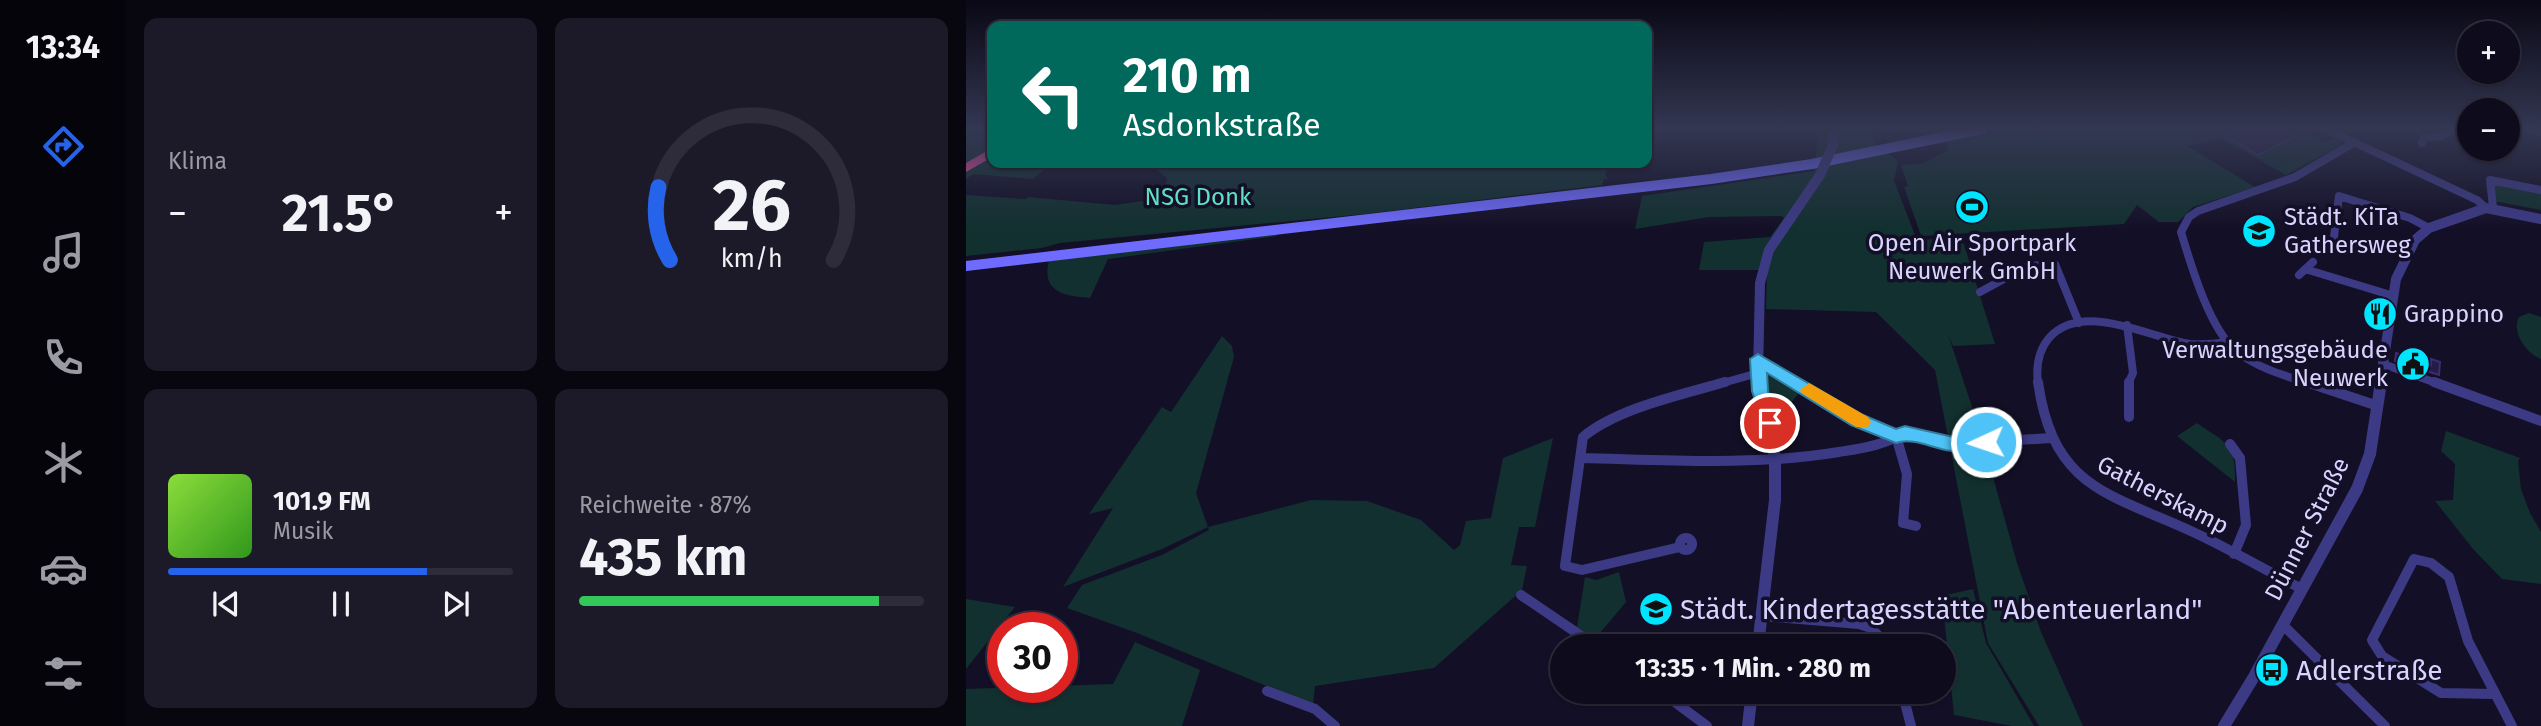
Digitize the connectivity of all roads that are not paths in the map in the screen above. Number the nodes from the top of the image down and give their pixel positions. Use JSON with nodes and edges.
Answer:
{"nodes":[{"id":1,"x":1817,"y":163,"type":"edge"},
{"id":2,"x":1825,"y":163,"type":"edge"},
{"id":3,"x":2319,"y":163,"type":"edge"},
{"id":4,"x":2399,"y":163,"type":"edge"},
{"id":5,"x":2541,"y":190,"type":"edge"},
{"id":6,"x":2489,"y":207,"type":"junction"},
{"id":7,"x":2541,"y":219,"type":"edge"},
{"id":8,"x":2429,"y":228,"type":"junction"},
{"id":9,"x":2334,"y":237,"type":"dead end"},
{"id":10,"x":2314,"y":262,"type":"dead end"},
{"id":11,"x":966,"y":265,"type":"edge"},
{"id":12,"x":1980,"y":292,"type":"dead end"},
{"id":13,"x":2394,"y":296,"type":"junction"},
{"id":14,"x":2079,"y":323,"type":"junction"},
{"id":15,"x":2127,"y":326,"type":"junction"},
{"id":16,"x":2228,"y":342,"type":"junction"},
{"id":17,"x":1758,"y":359,"type":"junction"},
{"id":18,"x":2383,"y":364,"type":"junction"},
{"id":19,"x":1758,"y":373,"type":"junction"},
{"id":20,"x":2378,"y":407,"type":"junction"},
{"id":21,"x":2129,"y":417,"type":"dead end"},
{"id":22,"x":2541,"y":421,"type":"edge"},
{"id":23,"x":1896,"y":436,"type":"junction"},
{"id":24,"x":2051,"y":438,"type":"junction"},
{"id":25,"x":2230,"y":444,"type":"dead end"},
{"id":26,"x":1582,"y":458,"type":"junction"},
{"id":27,"x":1775,"y":458,"type":"junction"},
{"id":28,"x":1916,"y":526,"type":"dead end"},
{"id":29,"x":1680,"y":547,"type":"dead end"},
{"id":30,"x":2234,"y":554,"type":"junction"},
{"id":31,"x":2302,"y":589,"type":"junction"},
{"id":32,"x":1521,"y":595,"type":"dead end"},
{"id":33,"x":1762,"y":616,"type":"junction"},
{"id":34,"x":2283,"y":625,"type":"junction"},
{"id":35,"x":1578,"y":634,"type":"edge"},
{"id":36,"x":1760,"y":634,"type":"edge"},
{"id":37,"x":1877,"y":634,"type":"edge"},
{"id":38,"x":1267,"y":691,"type":"dead end"},
{"id":39,"x":2494,"y":694,"type":"junction"},
{"id":40,"x":1677,"y":704,"type":"edge"},
{"id":41,"x":1751,"y":704,"type":"edge"},
{"id":42,"x":1905,"y":704,"type":"edge"},
{"id":43,"x":1335,"y":726,"type":"edge"},
{"id":44,"x":1707,"y":726,"type":"edge"},
{"id":45,"x":1748,"y":726,"type":"edge"},
{"id":46,"x":1911,"y":726,"type":"edge"},
{"id":47,"x":2224,"y":726,"type":"edge"},
{"id":48,"x":2385,"y":726,"type":"edge"},
{"id":49,"x":2512,"y":726,"type":"edge"}],
"edges":[{"from":1,"to":11,"type":"main road"},
{"from":2,"to":17,"type":"street","bridge":true},
{"from":3,"to":16,"type":"street"},
{"from":4,"to":6,"type":"street"},
{"from":5,"to":6,"type":"street"},
{"from":6,"to":7,"type":"street"},
{"from":6,"to":8,"type":"street"},
{"from":8,"to":9,"type":"street"},
{"from":8,"to":13,"type":"street","name":"Dünner Straße"},
{"from":10,"to":13,"type":"street"},
{"from":12,"to":14,"type":"street"},
{"from":13,"to":18,"type":"street","name":"Dünner Straße"},
{"from":14,"to":15,"type":"street"},
{"from":14,"to":24,"type":"street","name":"Gatherskamp"},
{"from":15,"to":16,"type":"street"},
{"from":15,"to":21,"type":"street"},
{"from":16,"to":20,"type":"street"},
{"from":17,"to":19,"type":"street"},
{"from":17,"to":23,"type":"street"},
{"from":18,"to":20,"type":"street","name":"Dünner Straße"},
{"from":18,"to":22,"type":"street"},
{"from":19,"to":26,"type":"street"},
{"from":19,"to":27,"type":"street"},
{"from":20,"to":31,"type":"street","name":"Dünner Straße"},
{"from":23,"to":24,"type":"street"},
{"from":23,"to":27,"type":"street"},
{"from":23,"to":28,"type":"street"},
{"from":24,"to":30,"type":"street","name":"Gatherskamp"},
{"from":25,"to":30,"type":"street","name":"Gatherskamp"},
{"from":26,"to":27,"type":"street"},
{"from":26,"to":29,"type":"street"},
{"from":27,"to":33,"type":"street"},
{"from":30,"to":31,"type":"street","name":"Gatherskamp"},
{"from":31,"to":34,"type":"street","name":"Dünner Straße"},
{"from":32,"to":35,"type":"street"},
{"from":33,"to":36,"type":"street"},
{"from":33,"to":37,"type":"street"},
{"from":34,"to":47,"type":"street","name":"Dünner Straße"},
{"from":34,"to":48,"type":"street"},
{"from":38,"to":43,"type":"street"},
{"from":39,"to":39,"type":"street"},
{"from":39,"to":49,"type":"street"},
{"from":40,"to":44,"type":"street"},
{"from":41,"to":45,"type":"street"},
{"from":42,"to":46,"type":"street"}]}
